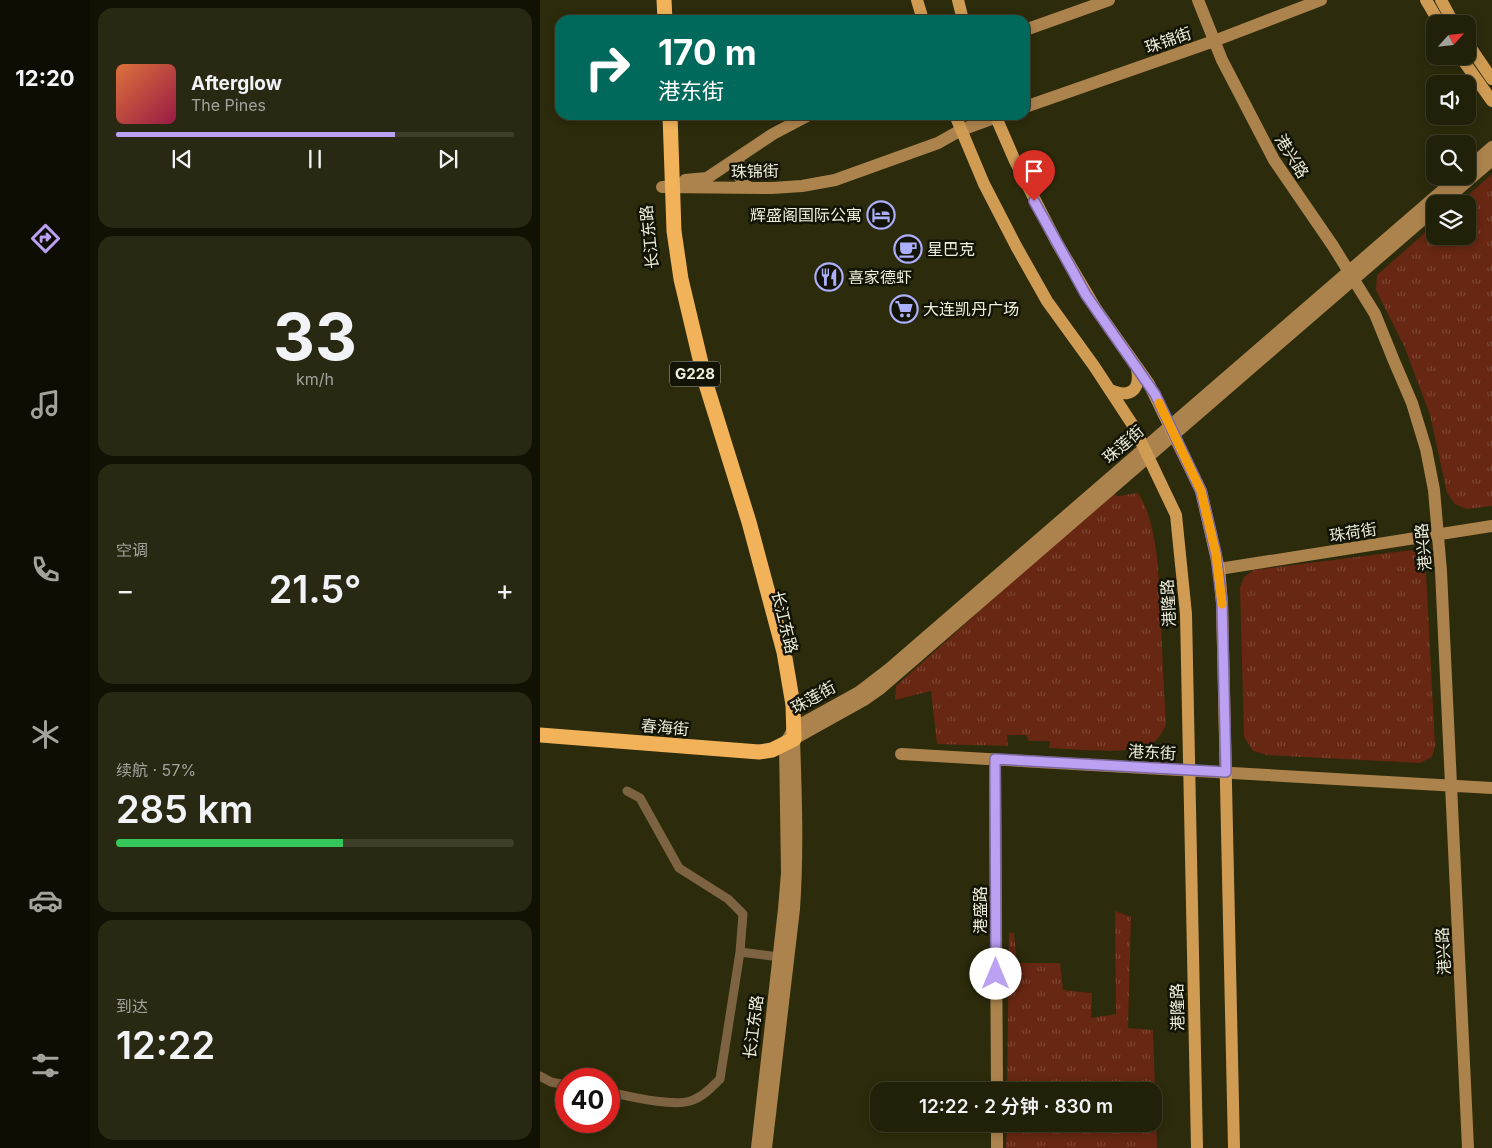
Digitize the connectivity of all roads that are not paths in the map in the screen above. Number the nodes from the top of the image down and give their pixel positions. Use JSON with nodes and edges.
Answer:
{"nodes":[{"id":1,"x":655,"y":0,"type":"edge"},
{"id":2,"x":664,"y":0,"type":"edge"},
{"id":3,"x":917,"y":0,"type":"edge"},
{"id":4,"x":958,"y":0,"type":"edge"},
{"id":5,"x":1109,"y":0,"type":"edge"},
{"id":6,"x":1198,"y":0,"type":"edge"},
{"id":7,"x":1321,"y":0,"type":"edge"},
{"id":8,"x":1426,"y":0,"type":"edge"},
{"id":9,"x":1441,"y":0,"type":"edge"},
{"id":10,"x":656,"y":15,"type":"edge"},
{"id":11,"x":665,"y":15,"type":"edge"},
{"id":12,"x":922,"y":15,"type":"edge"},
{"id":13,"x":962,"y":15,"type":"edge"},
{"id":14,"x":1435,"y":15,"type":"edge"},
{"id":15,"x":1449,"y":15,"type":"edge"},
{"id":16,"x":1030,"y":28,"type":"edge"},
{"id":17,"x":1214,"y":41,"type":"junction"},
{"id":18,"x":1476,"y":56,"type":"edge"},
{"id":19,"x":1466,"y":65,"type":"edge"},
{"id":20,"x":1492,"y":79,"type":"edge"},
{"id":21,"x":1492,"y":101,"type":"edge"},
{"id":22,"x":1030,"y":105,"type":"edge"},
{"id":23,"x":662,"y":120,"type":"edge"},
{"id":24,"x":670,"y":120,"type":"edge"},
{"id":25,"x":800,"y":120,"type":"edge"},
{"id":26,"x":957,"y":120,"type":"edge"},
{"id":27,"x":987,"y":120,"type":"edge"},
{"id":28,"x":999,"y":120,"type":"edge"},
{"id":29,"x":960,"y":130,"type":"junction"},
{"id":30,"x":1492,"y":147,"type":"edge"},
{"id":31,"x":739,"y":157,"type":"junction"},
{"id":32,"x":1492,"y":160,"type":"edge"},
{"id":33,"x":1476,"y":161,"type":"edge"},
{"id":34,"x":669,"y":185,"type":"junction"},
{"id":35,"x":1448,"y":185,"type":"edge"},
{"id":36,"x":750,"y":188,"type":"junction"},
{"id":37,"x":1451,"y":195,"type":"edge"},
{"id":38,"x":1426,"y":216,"type":"edge"},
{"id":39,"x":1351,"y":276,"type":"junction"},
{"id":40,"x":1137,"y":369,"type":"junction"},
{"id":41,"x":1109,"y":389,"type":"junction"},
{"id":42,"x":1172,"y":431,"type":"junction"},
{"id":43,"x":1146,"y":453,"type":"junction"},
{"id":44,"x":1492,"y":526,"type":"edge"},
{"id":45,"x":1438,"y":535,"type":"junction"},
{"id":46,"x":1219,"y":569,"type":"junction"},
{"id":47,"x":540,"y":735,"type":"edge"},
{"id":48,"x":791,"y":737,"type":"junction"},
{"id":49,"x":901,"y":754,"type":"dead end"},
{"id":50,"x":995,"y":759,"type":"junction"},
{"id":51,"x":1189,"y":770,"type":"junction"},
{"id":52,"x":1226,"y":772,"type":"junction"},
{"id":53,"x":1452,"y":786,"type":"junction"},
{"id":54,"x":1492,"y":788,"type":"edge"},
{"id":55,"x":627,"y":791,"type":"dead end"},
{"id":56,"x":740,"y":952,"type":"junction"},
{"id":57,"x":779,"y":958,"type":"junction"},
{"id":58,"x":540,"y":1076,"type":"edge"},
{"id":59,"x":996,"y":1082,"type":"edge"},
{"id":60,"x":555,"y":1083,"type":"edge"},
{"id":61,"x":620,"y":1094,"type":"edge"},
{"id":62,"x":997,"y":1132,"type":"edge"},
{"id":63,"x":757,"y":1148,"type":"edge"},
{"id":64,"x":766,"y":1148,"type":"edge"},
{"id":65,"x":997,"y":1148,"type":"edge"},
{"id":66,"x":1197,"y":1148,"type":"edge"},
{"id":67,"x":1234,"y":1148,"type":"edge"},
{"id":68,"x":1468,"y":1148,"type":"edge"}],
"edges":[{"from":1,"to":10,"type":"highway"},
{"from":2,"to":11,"type":"highway"},
{"from":3,"to":12,"type":"main road"},
{"from":4,"to":13,"type":"main road"},
{"from":5,"to":16,"type":"main road"},
{"from":6,"to":17,"type":"main road","name":"港兴路"},
{"from":7,"to":17,"type":"main road","name":"珠锦街"},
{"from":8,"to":14,"type":"main road"},
{"from":9,"to":15,"type":"main road"},
{"from":17,"to":22,"type":"main road","name":"珠锦街"},
{"from":17,"to":39,"type":"main road","name":"港兴路"},
{"from":18,"to":20,"type":"main road"},
{"from":19,"to":21,"type":"main road"},
{"from":23,"to":34,"type":"highway","name":"长江东路","number":"G228"},
{"from":24,"to":34,"type":"highway","name":"长江东路","number":"G228"},
{"from":25,"to":31,"type":"main road","name":"珠锦街"},
{"from":26,"to":29,"type":"main road","name":"港隆路"},
{"from":27,"to":29,"type":"main road","name":"珠锦街"},
{"from":28,"to":40,"type":"main road"},
{"from":29,"to":36,"type":"main road","name":"珠锦街"},
{"from":29,"to":41,"type":"main road","name":"港隆路"},
{"from":30,"to":33,"type":"main road"},
{"from":31,"to":34,"type":"main road","name":"珠锦街"},
{"from":31,"to":36,"type":"main road"},
{"from":32,"to":37,"type":"main road"},
{"from":34,"to":36,"type":"main road","name":"珠锦街"},
{"from":34,"to":48,"type":"highway","name":"长江东路","number":"G228"},
{"from":35,"to":39,"type":"main road","name":"珠莲街"},
{"from":38,"to":39,"type":"main road","name":"珠莲街"},
{"from":39,"to":42,"type":"main road","name":"珠莲街"},
{"from":39,"to":45,"type":"main road","name":"港兴路"},
{"from":40,"to":41,"type":"main road"},
{"from":40,"to":42,"type":"main road"},
{"from":41,"to":43,"type":"main road","name":"港隆路"},
{"from":42,"to":43,"type":"main road","name":"珠莲街"},
{"from":42,"to":46,"type":"main road"},
{"from":43,"to":48,"type":"main road","name":"珠莲街"},
{"from":43,"to":51,"type":"main road","name":"港隆路"},
{"from":44,"to":45,"type":"main road","name":"珠荷街"},
{"from":45,"to":46,"type":"main road","name":"珠荷街"},
{"from":45,"to":53,"type":"main road","name":"港兴路"},
{"from":46,"to":52,"type":"main road"},
{"from":47,"to":48,"type":"highway","name":"春海街"},
{"from":48,"to":57,"type":"main road","name":"长江东路"},
{"from":48,"to":64,"type":"main road","name":"长江东路"},
{"from":49,"to":50,"type":"main road","name":"港东街"},
{"from":50,"to":51,"type":"main road","name":"港东街"},
{"from":50,"to":59,"type":"main road","name":"港盛路"},
{"from":51,"to":52,"type":"main road","name":"港东街"},
{"from":51,"to":66,"type":"main road","name":"港隆路"},
{"from":52,"to":53,"type":"main road","name":"港东街"},
{"from":52,"to":67,"type":"main road"},
{"from":53,"to":54,"type":"main road","name":"港东街"},
{"from":53,"to":68,"type":"main road","name":"港兴路"},
{"from":55,"to":56,"type":"street"},
{"from":56,"to":57,"type":"street"},
{"from":56,"to":61,"type":"street"},
{"from":57,"to":63,"type":"main road","name":"长江东路"},
{"from":58,"to":60,"type":"street"},
{"from":62,"to":65,"type":"main road"}]}
